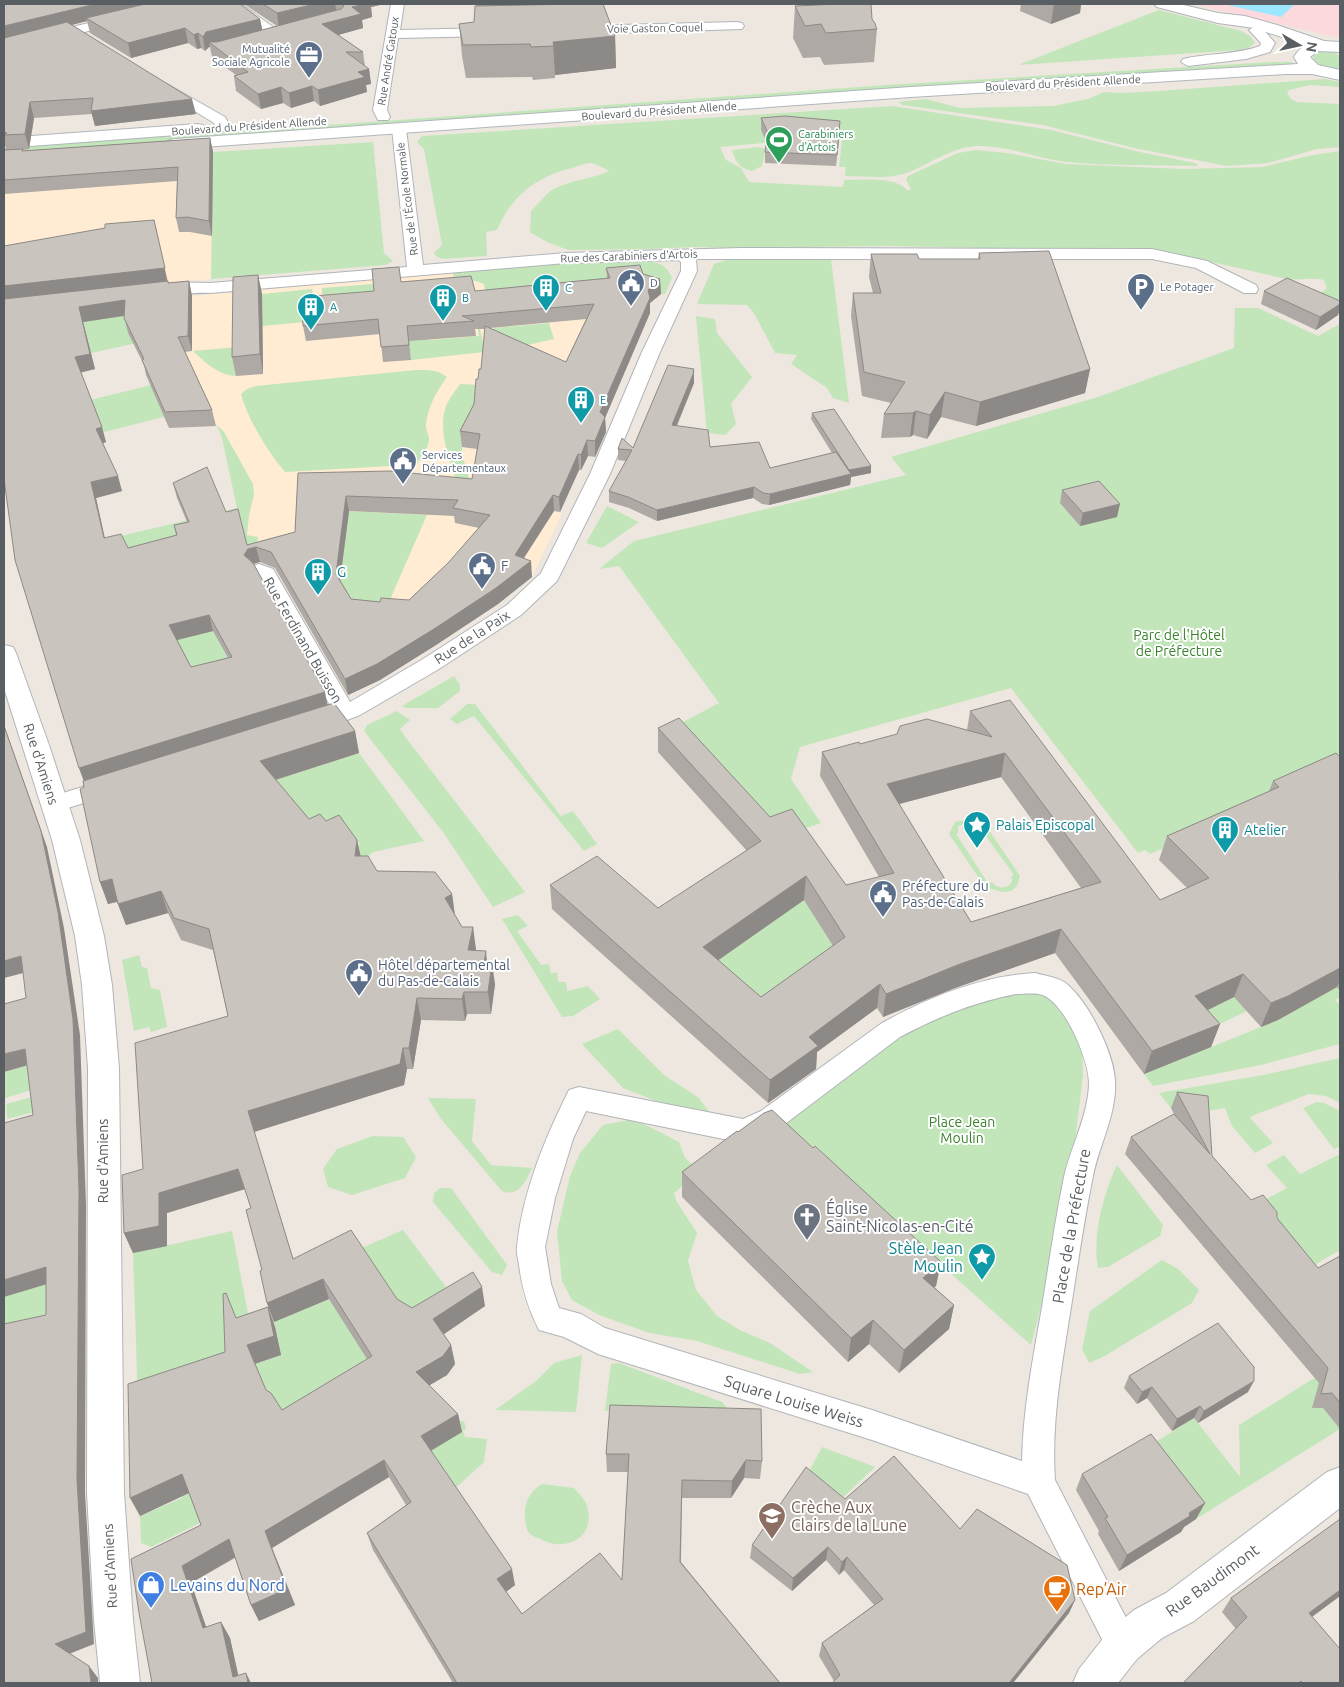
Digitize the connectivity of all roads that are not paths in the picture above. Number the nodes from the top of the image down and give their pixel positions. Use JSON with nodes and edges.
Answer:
{"nodes":[{"id":1,"x":180,"y":4,"type":"edge"},
{"id":2,"x":233,"y":4,"type":"edge"},
{"id":3,"x":397,"y":4,"type":"edge"},
{"id":4,"x":1162,"y":4,"type":"edge"},
{"id":5,"x":1218,"y":18,"type":"junction"},
{"id":6,"x":737,"y":26,"type":"dead end"},
{"id":7,"x":294,"y":30,"type":"edge"},
{"id":8,"x":567,"y":30,"type":"edge"},
{"id":9,"x":1256,"y":30,"type":"junction"},
{"id":10,"x":74,"y":31,"type":"junction"},
{"id":11,"x":500,"y":32,"type":"edge"},
{"id":12,"x":393,"y":34,"type":"junction"},
{"id":13,"x":277,"y":35,"type":"junction"},
{"id":14,"x":260,"y":39,"type":"edge"},
{"id":15,"x":88,"y":40,"type":"edge"},
{"id":16,"x":1324,"y":46,"type":"junction"},
{"id":17,"x":1340,"y":47,"type":"edge"},
{"id":18,"x":4,"y":48,"type":"edge"},
{"id":19,"x":1303,"y":53,"type":"junction"},
{"id":20,"x":1188,"y":62,"type":"junction"},
{"id":21,"x":1314,"y":69,"type":"junction"},
{"id":22,"x":1340,"y":75,"type":"edge"},
{"id":23,"x":158,"y":83,"type":"edge"},
{"id":24,"x":383,"y":117,"type":"junction"},
{"id":25,"x":224,"y":128,"type":"junction"},
{"id":26,"x":399,"y":129,"type":"junction"},
{"id":27,"x":4,"y":143,"type":"edge"},
{"id":28,"x":4,"y":158,"type":"edge"},
{"id":29,"x":683,"y":254,"type":"junction"},
{"id":30,"x":415,"y":269,"type":"junction"},
{"id":31,"x":1250,"y":289,"type":"dead end"},
{"id":32,"x":137,"y":292,"type":"edge"},
{"id":33,"x":259,"y":570,"type":"edge"},
{"id":34,"x":4,"y":653,"type":"edge"},
{"id":35,"x":345,"y":713,"type":"junction"},
{"id":36,"x":291,"y":731,"type":"edge"},
{"id":37,"x":130,"y":780,"type":"edge"},
{"id":38,"x":55,"y":804,"type":"junction"},
{"id":39,"x":550,"y":1320,"type":"joint"},
{"id":40,"x":1039,"y":1482,"type":"junction"},
{"id":41,"x":1340,"y":1486,"type":"edge"},
{"id":42,"x":1123,"y":1645,"type":"junction"},
{"id":43,"x":120,"y":1683,"type":"edge"},
{"id":44,"x":1092,"y":1683,"type":"edge"}],
"edges":[{"from":1,"to":10,"type":"street"},
{"from":2,"to":13,"type":"street"},
{"from":3,"to":12,"type":"street","name":"Rue André Gatoux"},
{"from":4,"to":5,"type":"main road"},
{"from":5,"to":9,"type":"main road"},
{"from":5,"to":16,"type":"main road"},
{"from":6,"to":8,"type":"street","name":"Voie Gaston Coquel"},
{"from":7,"to":13,"type":"street"},
{"from":9,"to":19,"type":"main road"},
{"from":9,"to":20,"type":"street"},
{"from":10,"to":15,"type":"street"},
{"from":10,"to":18,"type":"street"},
{"from":11,"to":12,"type":"street"},
{"from":12,"to":24,"type":"street","name":"Rue André Gatoux"},
{"from":13,"to":14,"type":"street"},
{"from":16,"to":17,"type":"main road"},
{"from":16,"to":19,"type":"main road","name":"Boulevard du Président Allende"},
{"from":19,"to":20,"type":"main road","name":"Boulevard du Président Allende"},
{"from":19,"to":21,"type":"main road"},
{"from":20,"to":24,"type":"main road","name":"Boulevard du Président Allende"},
{"from":21,"to":22,"type":"main road","name":"Boulevard du Président Allende"},
{"from":21,"to":26,"type":"main road","name":"Boulevard du Président Allende"},
{"from":23,"to":25,"type":"street"},
{"from":24,"to":25,"type":"main road","name":"Boulevard du Président Allende"},
{"from":25,"to":27,"type":"main road","name":"Boulevard du Président Allende"},
{"from":26,"to":28,"type":"main road","name":"Boulevard du Président Allende"},
{"from":26,"to":30,"type":"street","name":"Rue de l'École Normale"},
{"from":29,"to":30,"type":"street","name":"Rue des Carabiniers d'Artois"},
{"from":29,"to":31,"type":"street","name":"Rue des Carabiniers d'Artois"},
{"from":29,"to":35,"type":"street","name":"Rue de la Paix"},
{"from":30,"to":32,"type":"street","name":"Rue des Carabiniers d'Artois"},
{"from":33,"to":35,"type":"street","name":"Rue Ferdinand Buisson"},
{"from":34,"to":38,"type":"main road","name":"Rue d'Amiens"},
{"from":35,"to":36,"type":"street","name":"Rue de la Paix"},
{"from":37,"to":38,"type":"street"},
{"from":38,"to":43,"type":"main road","name":"Rue d'Amiens"},
{"from":39,"to":40,"type":"street","name":"Square Louise Weiss"},
{"from":39,"to":40,"type":"street","name":"Place de la Préfecture"},
{"from":40,"to":42,"type":"street","name":"Place de la Préfecture"},
{"from":41,"to":42,"type":"main road","name":"Rue Baudimont"},
{"from":42,"to":44,"type":"main road","name":"Rue Baudimont"}]}
